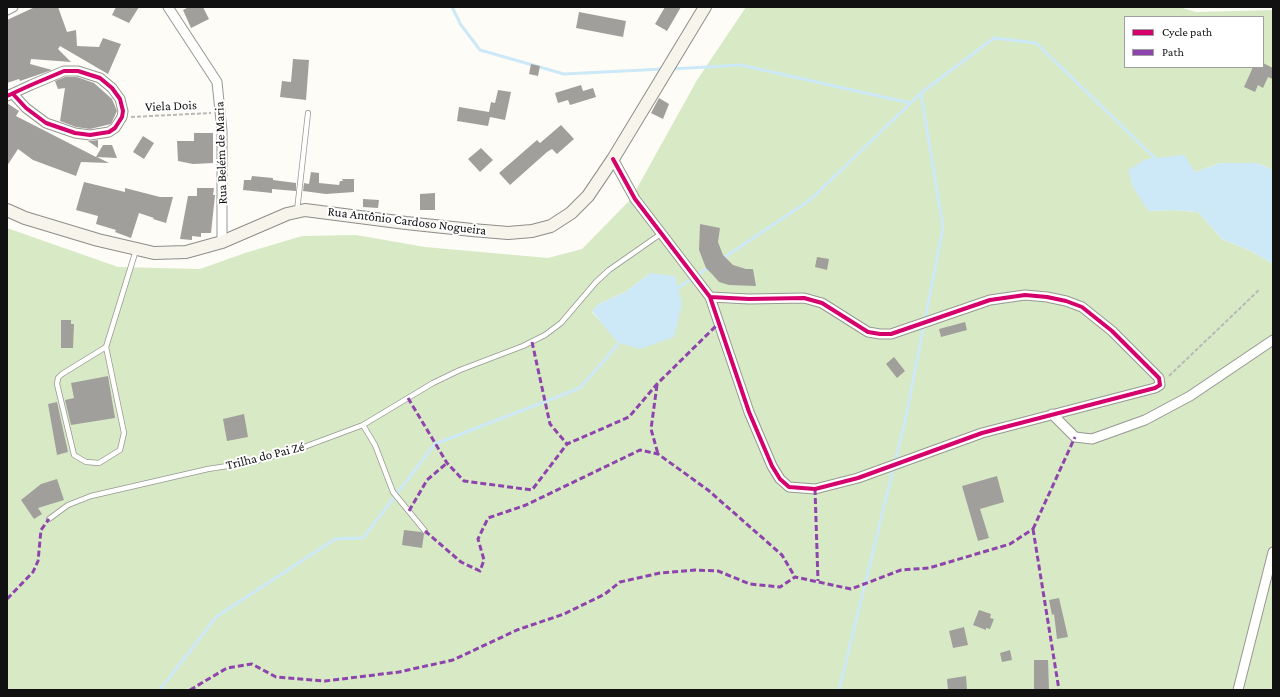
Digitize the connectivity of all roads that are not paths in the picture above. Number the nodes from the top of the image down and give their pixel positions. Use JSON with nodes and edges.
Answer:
{"nodes":[{"id":1,"x":13,"y":7,"type":"edge"},
{"id":2,"x":168,"y":7,"type":"edge"},
{"id":3,"x":705,"y":7,"type":"edge"},
{"id":4,"x":7,"y":10,"type":"edge"},
{"id":5,"x":10,"y":95,"type":"edge"},
{"id":6,"x":308,"y":113,"type":"dead end"},
{"id":7,"x":614,"y":159,"type":"junction"},
{"id":8,"x":7,"y":210,"type":"edge"},
{"id":9,"x":297,"y":210,"type":"junction"},
{"id":10,"x":662,"y":233,"type":"junction"},
{"id":11,"x":222,"y":242,"type":"junction"},
{"id":12,"x":136,"y":250,"type":"junction"},
{"id":13,"x":710,"y":297,"type":"junction"},
{"id":14,"x":1273,"y":340,"type":"edge"},
{"id":15,"x":106,"y":347,"type":"junction"},
{"id":16,"x":1052,"y":414,"type":"junction"},
{"id":17,"x":362,"y":426,"type":"junction"},
{"id":18,"x":49,"y":519,"type":"dead end"},
{"id":19,"x":425,"y":531,"type":"dead end"},
{"id":20,"x":1273,"y":552,"type":"edge"},
{"id":21,"x":1238,"y":690,"type":"edge"}],
"edges":[{"from":1,"to":4,"type":"street"},
{"from":2,"to":11,"type":"street","name":"Rua Belém de Maria"},
{"from":3,"to":7,"type":"main road","name":"Rua Antônio Cardoso Nogueira"},
{"from":5,"to":5,"type":"street"},
{"from":6,"to":9,"type":"lane"},
{"from":7,"to":9,"type":"main road","name":"Rua Antônio Cardoso Nogueira"},
{"from":7,"to":10,"type":"street"},
{"from":8,"to":12,"type":"main road","name":"Rua Antônio Cardoso Nogueira"},
{"from":9,"to":11,"type":"main road","name":"Rua Antônio Cardoso Nogueira"},
{"from":10,"to":13,"type":"street"},
{"from":10,"to":17,"type":"lane","name":"Trilha do Pai Zé"},
{"from":11,"to":12,"type":"main road","name":"Rua Antônio Cardoso Nogueira"},
{"from":12,"to":15,"type":"lane"},
{"from":13,"to":16,"type":"street"},
{"from":13,"to":16,"type":"street"},
{"from":14,"to":16,"type":"street"},
{"from":15,"to":15,"type":"lane"},
{"from":17,"to":18,"type":"lane","name":"Trilha do Pai Zé"},
{"from":17,"to":19,"type":"lane"},
{"from":20,"to":21,"type":"street"}]}
